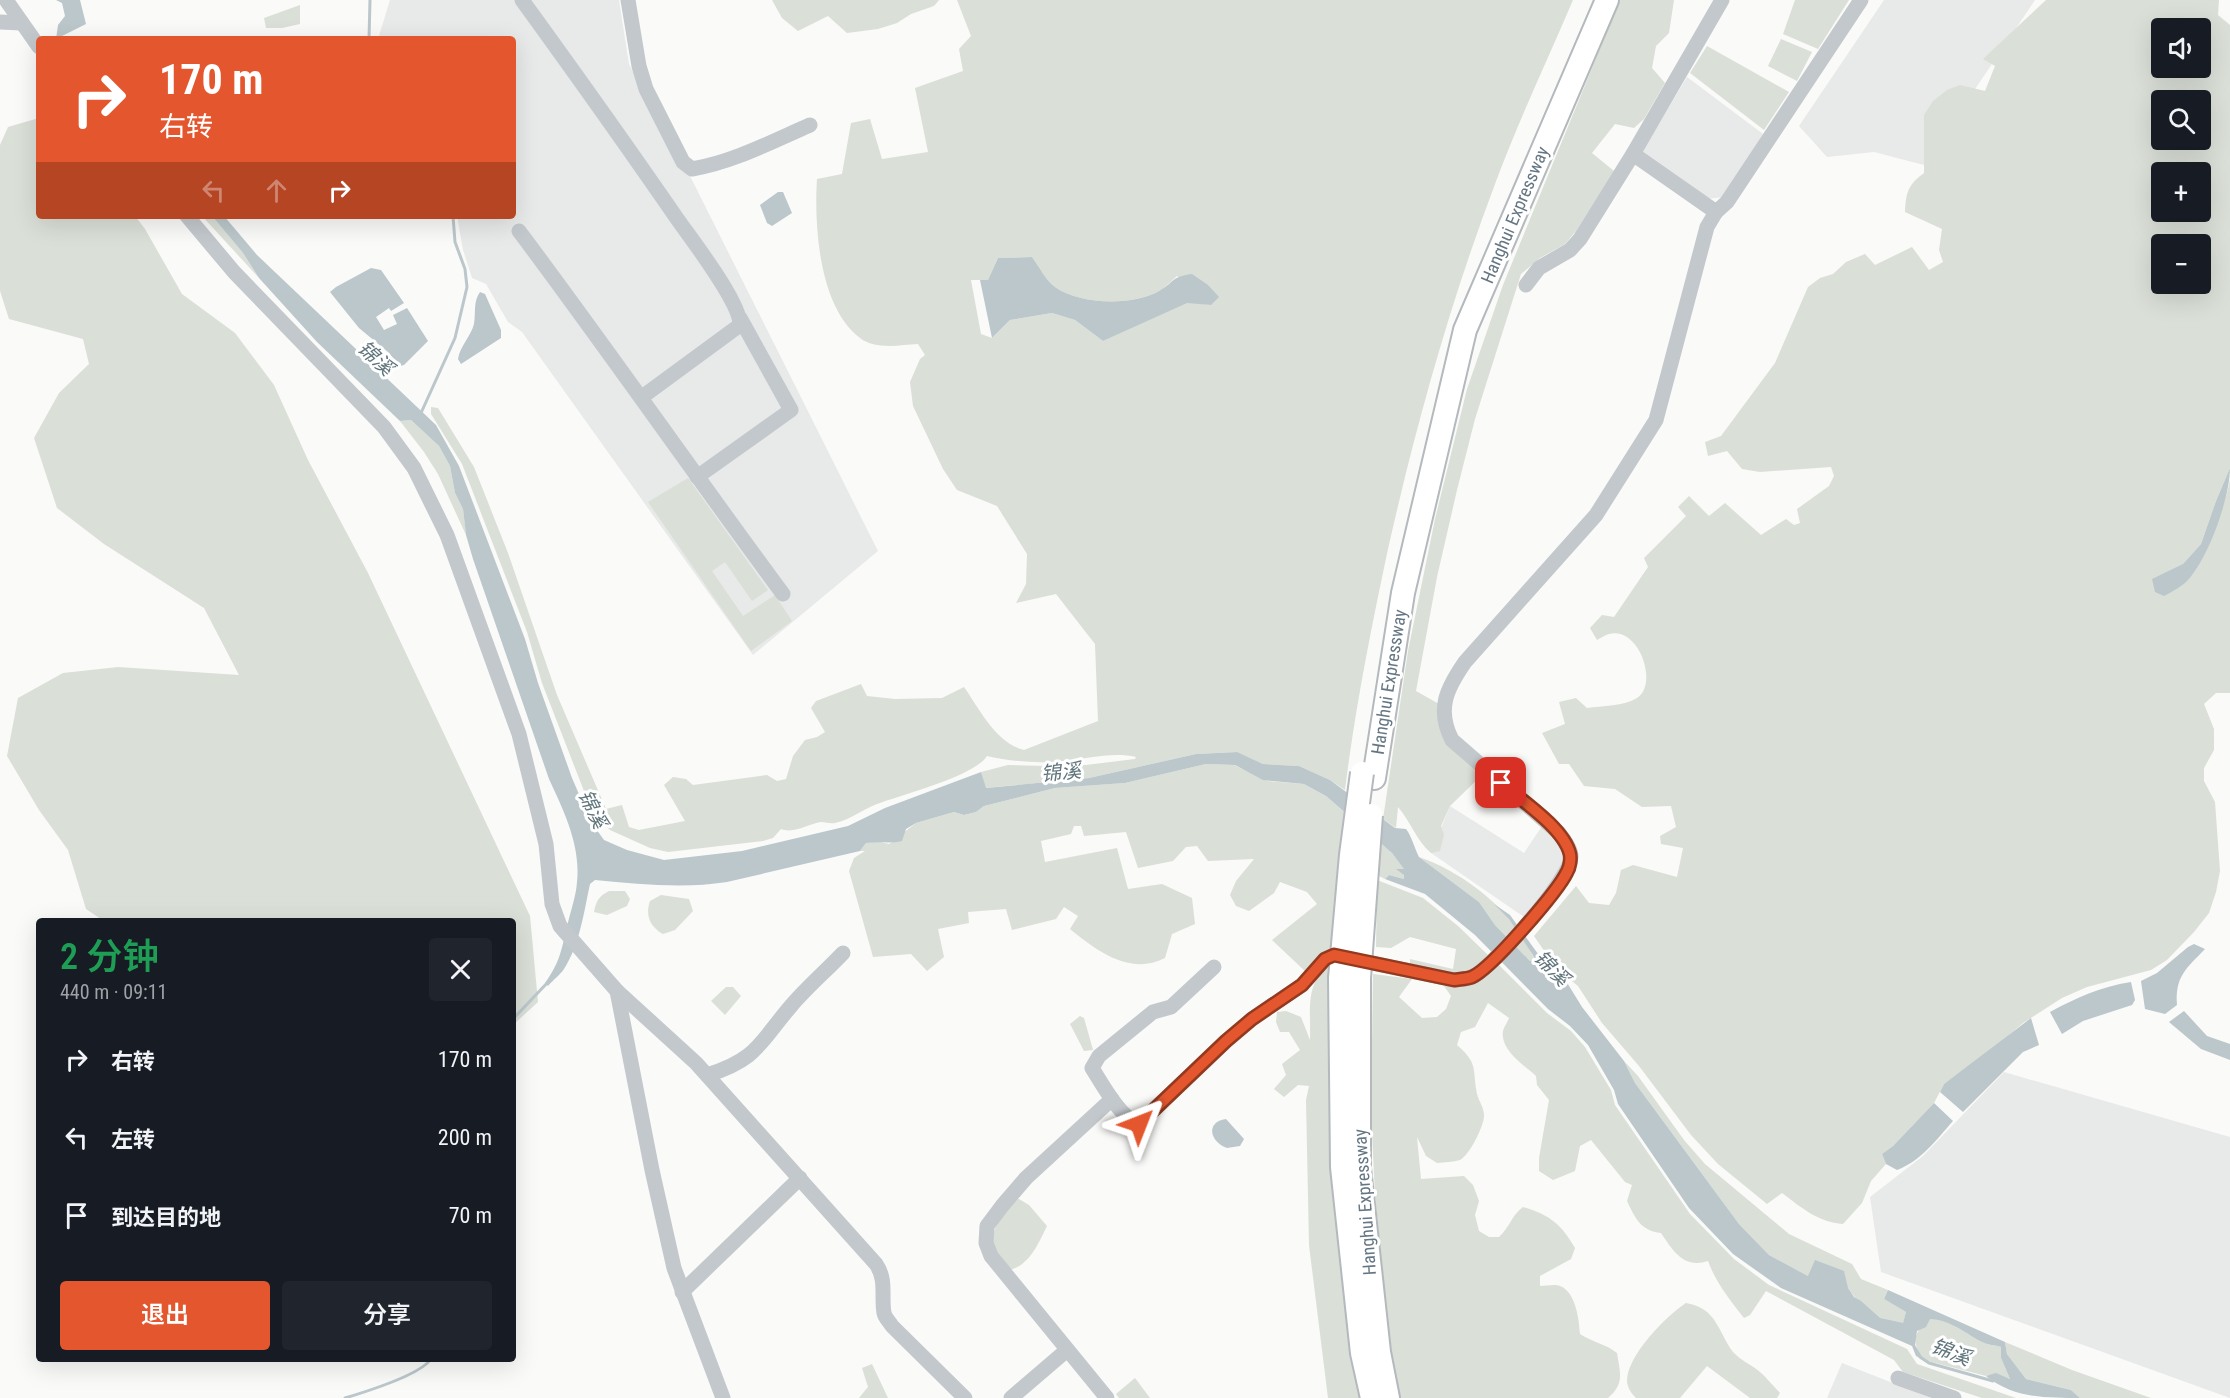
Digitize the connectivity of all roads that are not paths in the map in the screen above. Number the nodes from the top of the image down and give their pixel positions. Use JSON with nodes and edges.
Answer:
{"nodes":[{"id":1,"x":6,"y":0,"type":"edge"},
{"id":2,"x":522,"y":0,"type":"edge"},
{"id":3,"x":628,"y":0,"type":"edge"},
{"id":4,"x":1592,"y":0,"type":"edge"},
{"id":5,"x":1607,"y":0,"type":"edge"},
{"id":6,"x":1722,"y":0,"type":"edge"},
{"id":7,"x":1861,"y":0,"type":"edge"},
{"id":8,"x":0,"y":22,"type":"edge"},
{"id":9,"x":21,"y":23,"type":"junction"},
{"id":10,"x":36,"y":43,"type":"edge"},
{"id":11,"x":810,"y":126,"type":"dead end"},
{"id":12,"x":1633,"y":154,"type":"junction"},
{"id":13,"x":1716,"y":212,"type":"junction"},
{"id":14,"x":190,"y":219,"type":"edge"},
{"id":15,"x":519,"y":231,"type":"dead end"},
{"id":16,"x":1526,"y":285,"type":"dead end"},
{"id":17,"x":740,"y":318,"type":"junction"},
{"id":18,"x":642,"y":397,"type":"junction"},
{"id":19,"x":697,"y":477,"type":"junction"},
{"id":20,"x":783,"y":594,"type":"dead end"},
{"id":21,"x":1368,"y":776,"type":"junction"},
{"id":22,"x":843,"y":953,"type":"dead end"},
{"id":23,"x":1214,"y":968,"type":"dead end"},
{"id":24,"x":1349,"y":978,"type":"junction"},
{"id":25,"x":617,"y":991,"type":"junction"},
{"id":26,"x":707,"y":1075,"type":"junction"},
{"id":27,"x":1112,"y":1099,"type":"junction"},
{"id":28,"x":800,"y":1179,"type":"junction"},
{"id":29,"x":682,"y":1292,"type":"junction"},
{"id":30,"x":1067,"y":1350,"type":"junction"},
{"id":31,"x":1898,"y":1378,"type":"dead end"},
{"id":32,"x":723,"y":1398,"type":"edge"},
{"id":33,"x":965,"y":1398,"type":"edge"},
{"id":34,"x":1011,"y":1398,"type":"edge"},
{"id":35,"x":1107,"y":1398,"type":"edge"},
{"id":36,"x":1372,"y":1398,"type":"edge"},
{"id":37,"x":1388,"y":1398,"type":"edge"},
{"id":38,"x":1954,"y":1398,"type":"edge"}],
"edges":[{"from":1,"to":9,"type":"street"},
{"from":2,"to":17,"type":"street"},
{"from":3,"to":11,"type":"street"},
{"from":4,"to":21,"type":"highway","name":"Hanghui Expressway"},
{"from":5,"to":21,"type":"highway","name":"Hanghui Expressway"},
{"from":6,"to":12,"type":"street"},
{"from":7,"to":13,"type":"street"},
{"from":8,"to":9,"type":"street"},
{"from":9,"to":10,"type":"street"},
{"from":12,"to":13,"type":"street"},
{"from":12,"to":16,"type":"street"},
{"from":13,"to":27,"type":"street"},
{"from":14,"to":25,"type":"street"},
{"from":15,"to":18,"type":"street"},
{"from":17,"to":18,"type":"street"},
{"from":17,"to":19,"type":"street"},
{"from":18,"to":19,"type":"street"},
{"from":19,"to":20,"type":"street"},
{"from":21,"to":24,"type":"highway","name":"Hanghui Expressway","bridge":true},
{"from":22,"to":26,"type":"street"},
{"from":23,"to":27,"type":"street"},
{"from":24,"to":36,"type":"highway","name":"Hanghui Expressway"},
{"from":24,"to":37,"type":"highway","name":"Hanghui Expressway"},
{"from":25,"to":26,"type":"street"},
{"from":25,"to":29,"type":"street"},
{"from":26,"to":28,"type":"street"},
{"from":27,"to":30,"type":"street"},
{"from":28,"to":29,"type":"street"},
{"from":28,"to":33,"type":"street"},
{"from":29,"to":32,"type":"street"},
{"from":30,"to":34,"type":"street"},
{"from":30,"to":35,"type":"street"},
{"from":31,"to":38,"type":"street"}]}
